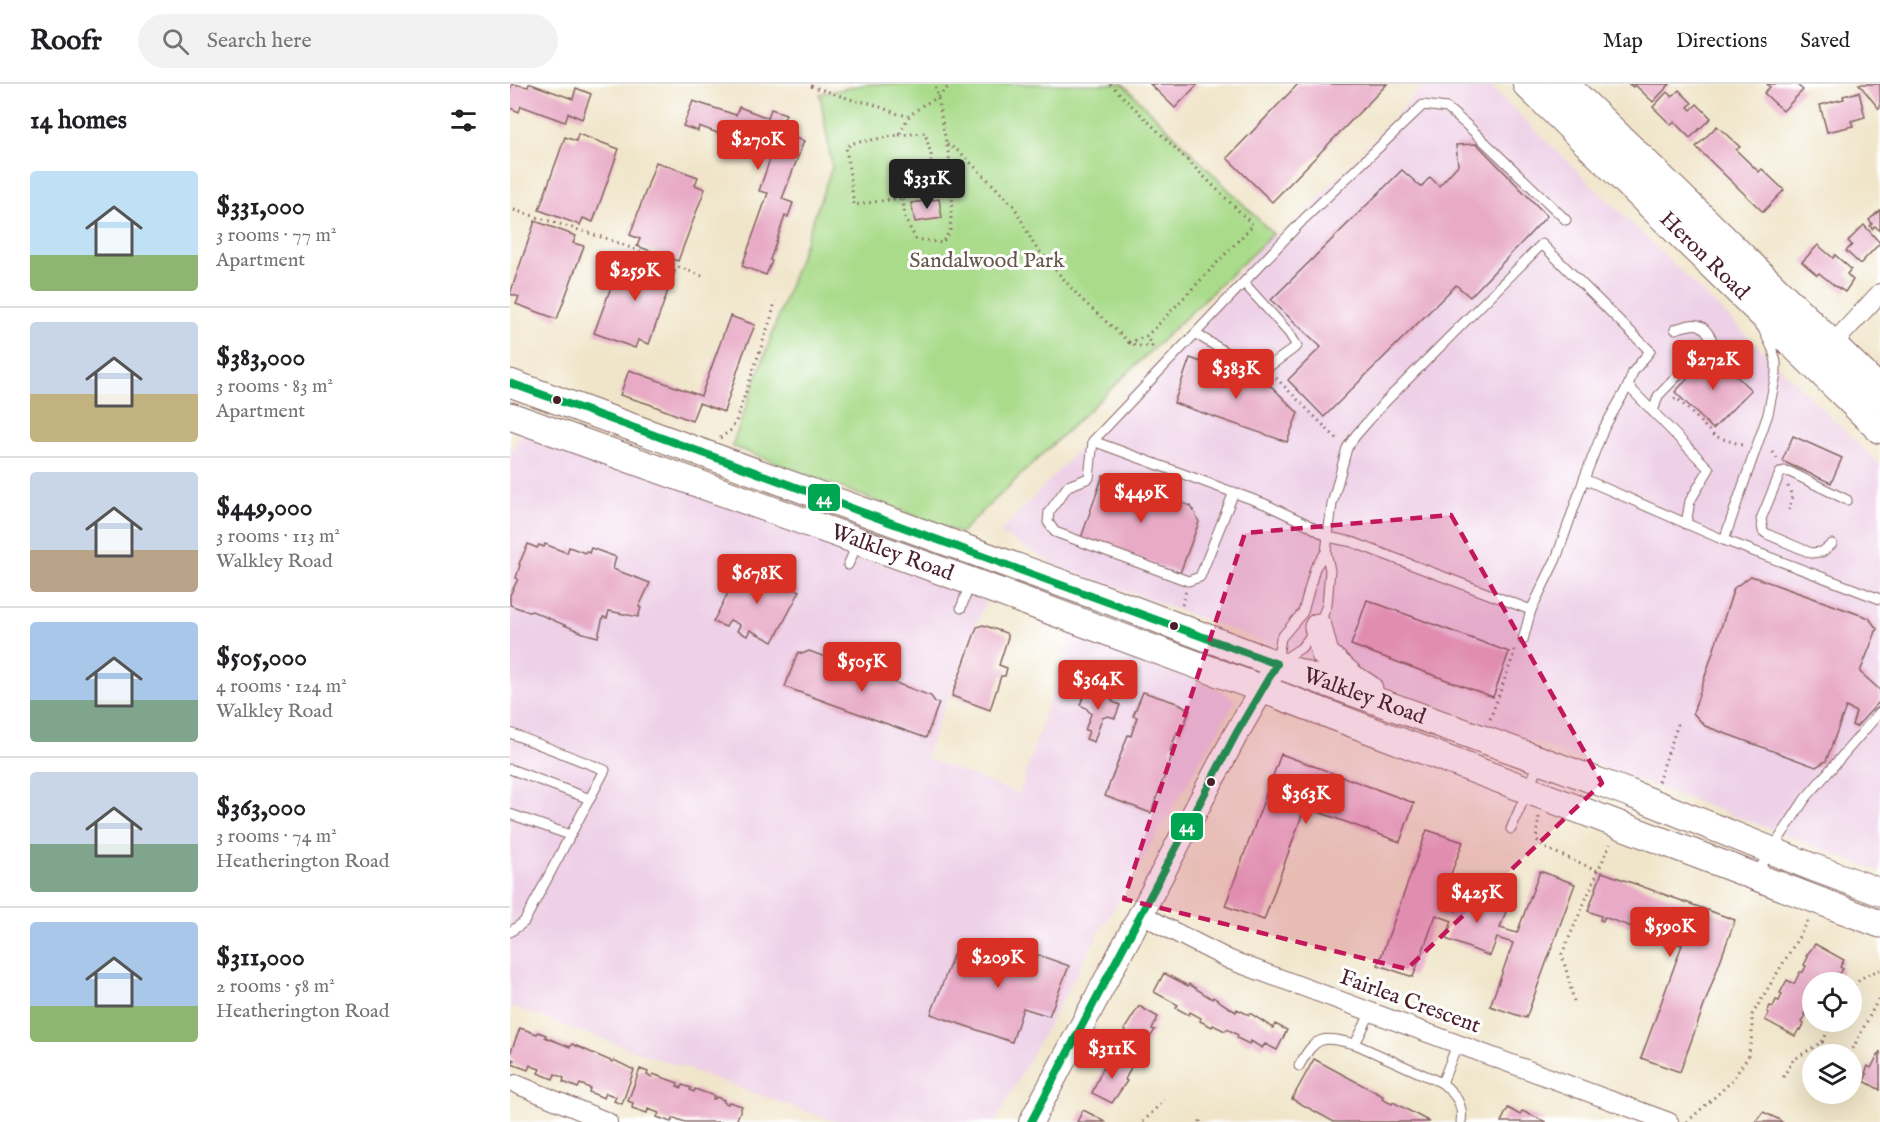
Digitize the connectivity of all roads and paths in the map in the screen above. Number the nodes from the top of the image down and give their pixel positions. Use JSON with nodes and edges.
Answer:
{"nodes":[{"id":1,"x":936,"y":84,"type":"edge"},
{"id":2,"x":951,"y":84,"type":"edge"},
{"id":3,"x":1110,"y":84,"type":"edge"},
{"id":4,"x":1527,"y":84,"type":"edge"},
{"id":5,"x":1563,"y":84,"type":"edge"},
{"id":6,"x":811,"y":86,"type":"dead end"},
{"id":7,"x":938,"y":98,"type":"junction"},
{"id":8,"x":909,"y":116,"type":"junction"},
{"id":9,"x":899,"y":135,"type":"junction"},
{"id":10,"x":947,"y":144,"type":"junction"},
{"id":11,"x":903,"y":199,"type":"junction"},
{"id":12,"x":514,"y":210,"type":"dead end"},
{"id":13,"x":1566,"y":220,"type":"dead end"},
{"id":14,"x":705,"y":277,"type":"dead end"},
{"id":15,"x":1244,"y":283,"type":"junction"},
{"id":16,"x":1880,"y":293,"type":"edge"},
{"id":17,"x":1749,"y":300,"type":"junction"},
{"id":18,"x":776,"y":301,"type":"dead end"},
{"id":19,"x":1675,"y":329,"type":"dead end"},
{"id":20,"x":1196,"y":334,"type":"junction"},
{"id":21,"x":1146,"y":336,"type":"junction"},
{"id":22,"x":1129,"y":343,"type":"junction"},
{"id":23,"x":1822,"y":355,"type":"junction"},
{"id":24,"x":1267,"y":368,"type":"junction"},
{"id":25,"x":518,"y":386,"type":"edge"},
{"id":26,"x":1628,"y":386,"type":"junction"},
{"id":27,"x":1880,"y":392,"type":"edge"},
{"id":28,"x":1671,"y":400,"type":"dead end"},
{"id":29,"x":1653,"y":412,"type":"junction"},
{"id":30,"x":510,"y":416,"type":"edge"},
{"id":31,"x":1880,"y":428,"type":"edge"},
{"id":32,"x":713,"y":441,"type":"dead end"},
{"id":33,"x":1093,"y":441,"type":"junction"},
{"id":34,"x":1742,"y":445,"type":"dead end"},
{"id":35,"x":1347,"y":448,"type":"junction"},
{"id":36,"x":1584,"y":479,"type":"junction"},
{"id":37,"x":1233,"y":492,"type":"junction"},
{"id":38,"x":1847,"y":500,"type":"dead end"},
{"id":39,"x":1686,"y":524,"type":"junction"},
{"id":40,"x":1328,"y":537,"type":"junction"},
{"id":41,"x":1724,"y":540,"type":"junction"},
{"id":42,"x":1832,"y":544,"type":"dead end"},
{"id":43,"x":1326,"y":552,"type":"junction"},
{"id":44,"x":971,"y":582,"type":"junction"},
{"id":45,"x":1880,"y":599,"type":"edge"},
{"id":46,"x":962,"y":608,"type":"dead end"},
{"id":47,"x":1531,"y":610,"type":"junction"},
{"id":48,"x":1318,"y":627,"type":"junction"},
{"id":49,"x":1523,"y":640,"type":"dead end"},
{"id":50,"x":1514,"y":648,"type":"dead end"},
{"id":51,"x":1277,"y":664,"type":"junction"},
{"id":52,"x":1262,"y":689,"type":"junction"},
{"id":53,"x":1406,"y":711,"type":"junction"},
{"id":54,"x":1880,"y":712,"type":"edge"},
{"id":55,"x":1490,"y":719,"type":"dead end"},
{"id":56,"x":1679,"y":721,"type":"dead end"},
{"id":57,"x":510,"y":733,"type":"edge"},
{"id":58,"x":1540,"y":760,"type":"junction"},
{"id":59,"x":510,"y":769,"type":"edge"},
{"id":60,"x":1657,"y":784,"type":"dead end"},
{"id":61,"x":1527,"y":789,"type":"junction"},
{"id":62,"x":590,"y":799,"type":"junction"},
{"id":63,"x":510,"y":814,"type":"edge"},
{"id":64,"x":1539,"y":815,"type":"dead end"},
{"id":65,"x":1511,"y":829,"type":"dead end"},
{"id":66,"x":570,"y":836,"type":"junction"},
{"id":67,"x":1612,"y":840,"type":"dead end"},
{"id":68,"x":1770,"y":850,"type":"junction"},
{"id":69,"x":1598,"y":871,"type":"junction"},
{"id":70,"x":1755,"y":876,"type":"junction"},
{"id":71,"x":1880,"y":892,"type":"edge"},
{"id":72,"x":1142,"y":913,"type":"junction"},
{"id":73,"x":1812,"y":913,"type":"dead end"},
{"id":74,"x":1880,"y":924,"type":"edge"},
{"id":75,"x":510,"y":932,"type":"edge"},
{"id":76,"x":1880,"y":970,"type":"edge"},
{"id":77,"x":1862,"y":977,"type":"edge"},
{"id":78,"x":1880,"y":996,"type":"edge"},
{"id":79,"x":1574,"y":1001,"type":"dead end"},
{"id":80,"x":1371,"y":1012,"type":"junction"},
{"id":81,"x":1828,"y":1032,"type":"edge"},
{"id":82,"x":1822,"y":1042,"type":"joint"},
{"id":83,"x":1355,"y":1044,"type":"junction"},
{"id":84,"x":1855,"y":1044,"type":"edge"},
{"id":85,"x":1457,"y":1045,"type":"junction"},
{"id":86,"x":1299,"y":1066,"type":"dead end"},
{"id":87,"x":1783,"y":1077,"type":"dead end"},
{"id":88,"x":1442,"y":1083,"type":"junction"},
{"id":89,"x":516,"y":1084,"type":"dead end"},
{"id":90,"x":1164,"y":1100,"type":"dead end"},
{"id":91,"x":604,"y":1122,"type":"edge"},
{"id":92,"x":1031,"y":1122,"type":"edge"},
{"id":93,"x":1143,"y":1122,"type":"edge"},
{"id":94,"x":1461,"y":1122,"type":"edge"},
{"id":95,"x":1669,"y":1122,"type":"edge"},
{"id":96,"x":1687,"y":1122,"type":"edge"}],
"edges":[{"from":1,"to":7,"type":"path"},
{"from":2,"to":7,"type":"path"},
{"from":3,"to":21,"type":"path"},
{"from":4,"to":17,"type":"main road","name":"Heron Road"},
{"from":5,"to":23,"type":"main road","name":"Heron Road"},
{"from":6,"to":8,"type":"path"},
{"from":7,"to":8,"type":"path"},
{"from":7,"to":10,"type":"path"},
{"from":8,"to":9,"type":"path"},
{"from":9,"to":11,"type":"path"},
{"from":9,"to":11,"type":"path"},
{"from":10,"to":11,"type":"path"},
{"from":10,"to":22,"type":"path"},
{"from":12,"to":14,"type":"path"},
{"from":13,"to":15,"type":"lane"},
{"from":15,"to":20,"type":"lane"},
{"from":15,"to":24,"type":"lane"},
{"from":16,"to":23,"type":"street"},
{"from":17,"to":23,"type":"main road","name":"Heron Road"},
{"from":17,"to":41,"type":"lane"},
{"from":18,"to":32,"type":"path"},
{"from":19,"to":29,"type":"lane"},
{"from":20,"to":24,"type":"lane"},
{"from":20,"to":33,"type":"lane"},
{"from":21,"to":22,"type":"path"},
{"from":21,"to":22,"type":"path"},
{"from":23,"to":27,"type":"main road","name":"Heron Road"},
{"from":23,"to":31,"type":"main road","name":"Heron Road"},
{"from":24,"to":35,"type":"path"},
{"from":25,"to":51,"type":"main road","name":"Walkley Road"},
{"from":26,"to":29,"type":"lane"},
{"from":26,"to":35,"type":"lane"},
{"from":26,"to":36,"type":"lane"},
{"from":28,"to":34,"type":"path"},
{"from":29,"to":39,"type":"lane"},
{"from":30,"to":44,"type":"main road","name":"Walkley Road"},
{"from":33,"to":37,"type":"lane"},
{"from":33,"to":37,"type":"lane"},
{"from":35,"to":40,"type":"lane"},
{"from":36,"to":39,"type":"lane"},
{"from":36,"to":47,"type":"lane"},
{"from":37,"to":40,"type":"lane"},
{"from":38,"to":42,"type":"lane"},
{"from":39,"to":41,"type":"lane"},
{"from":40,"to":43,"type":"lane"},
{"from":40,"to":47,"type":"lane"},
{"from":41,"to":45,"type":"lane"},
{"from":43,"to":48,"type":"lane"},
{"from":43,"to":51,"type":"lane"},
{"from":44,"to":46,"type":"lane"},
{"from":44,"to":52,"type":"main road","name":"Walkley Road"},
{"from":47,"to":49,"type":"lane"},
{"from":48,"to":51,"type":"lane"},
{"from":48,"to":53,"type":"main road"},
{"from":50,"to":55,"type":"path"},
{"from":51,"to":52,"type":"street"},
{"from":51,"to":53,"type":"main road","name":"Walkley Road"},
{"from":52,"to":61,"type":"main road","name":"Walkley Road"},
{"from":52,"to":72,"type":"street"},
{"from":53,"to":58,"type":"main road","name":"Walkley Road"},
{"from":54,"to":68,"type":"lane"},
{"from":56,"to":60,"type":"path"},
{"from":57,"to":62,"type":"lane"},
{"from":58,"to":61,"type":"lane"},
{"from":58,"to":68,"type":"main road","name":"Walkley Road"},
{"from":59,"to":62,"type":"lane"},
{"from":61,"to":65,"type":"lane"},
{"from":61,"to":70,"type":"main road","name":"Walkley Road"},
{"from":62,"to":66,"type":"lane"},
{"from":63,"to":66,"type":"lane"},
{"from":64,"to":69,"type":"path"},
{"from":66,"to":75,"type":"lane"},
{"from":67,"to":69,"type":"path"},
{"from":68,"to":70,"type":"lane"},
{"from":68,"to":71,"type":"main road","name":"Walkley Road"},
{"from":69,"to":79,"type":"path"},
{"from":70,"to":74,"type":"main road","name":"Walkley Road"},
{"from":72,"to":80,"type":"street","name":"Fairlea Crescent"},
{"from":72,"to":92,"type":"street"},
{"from":73,"to":96,"type":"path"},
{"from":76,"to":77,"type":"path"},
{"from":78,"to":84,"type":"path"},
{"from":80,"to":83,"type":"lane"},
{"from":80,"to":85,"type":"street","name":"Fairlea Crescent"},
{"from":81,"to":82,"type":"path"},
{"from":82,"to":87,"type":"path"},
{"from":83,"to":86,"type":"lane"},
{"from":83,"to":88,"type":"lane"},
{"from":85,"to":88,"type":"lane"},
{"from":85,"to":95,"type":"street","name":"Fairlea Crescent"},
{"from":88,"to":94,"type":"lane"},
{"from":89,"to":91,"type":"street"},
{"from":90,"to":93,"type":"path"}]}
